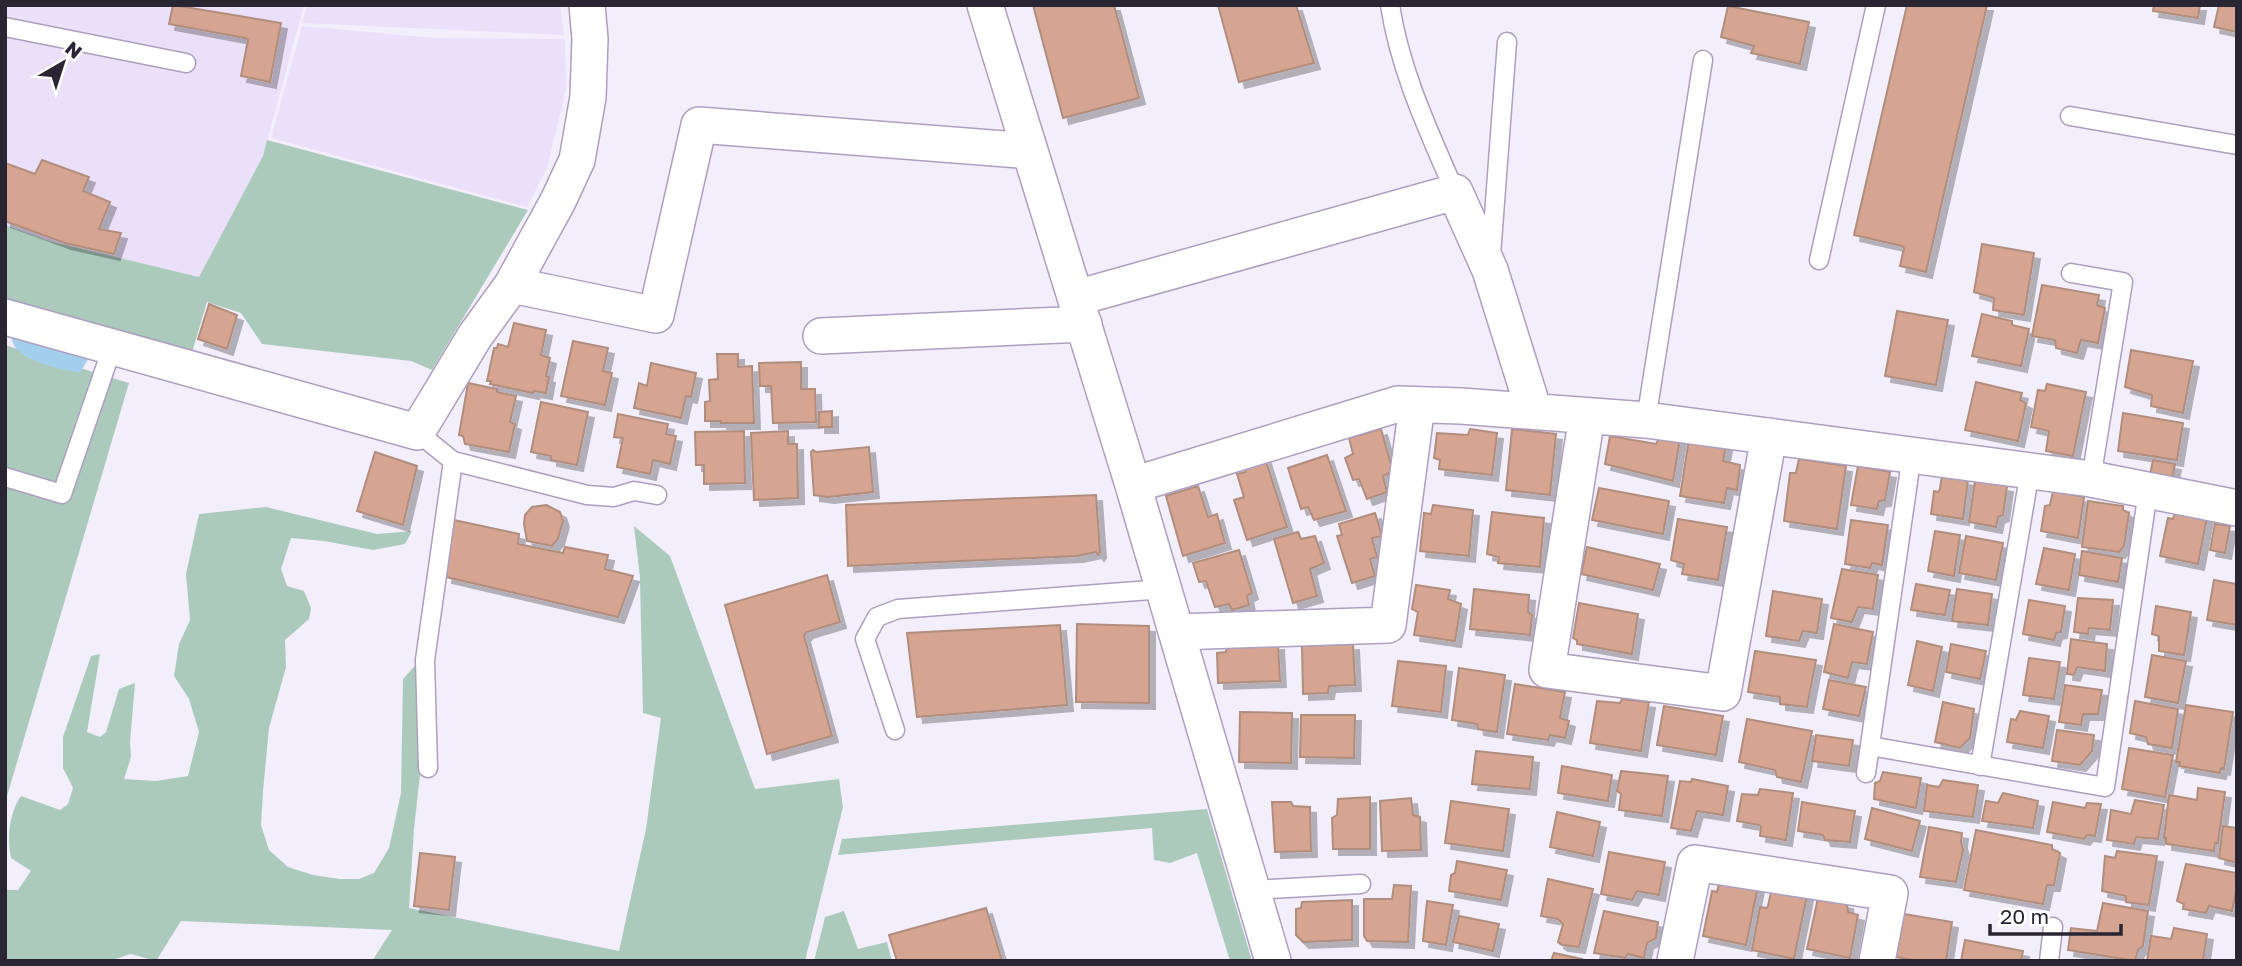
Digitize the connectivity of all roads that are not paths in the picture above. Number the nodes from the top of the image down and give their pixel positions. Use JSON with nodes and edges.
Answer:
{"nodes":[{"id":1,"x":587,"y":5,"type":"edge"},
{"id":2,"x":985,"y":5,"type":"edge"},
{"id":3,"x":1390,"y":5,"type":"edge"},
{"id":4,"x":1876,"y":5,"type":"edge"},
{"id":5,"x":5,"y":27,"type":"edge"},
{"id":6,"x":1507,"y":42,"type":"dead end"},
{"id":7,"x":1703,"y":60,"type":"dead end"},
{"id":8,"x":187,"y":64,"type":"dead end"},
{"id":9,"x":2070,"y":116,"type":"dead end"},
{"id":10,"x":2237,"y":145,"type":"edge"},
{"id":11,"x":1031,"y":151,"type":"junction"},
{"id":12,"x":1455,"y":192,"type":"junction"},
{"id":13,"x":1819,"y":260,"type":"dead end"},
{"id":14,"x":1490,"y":270,"type":"junction"},
{"id":15,"x":2071,"y":273,"type":"dead end"},
{"id":16,"x":512,"y":285,"type":"junction"},
{"id":17,"x":1080,"y":311,"type":"junction"},
{"id":18,"x":5,"y":317,"type":"edge"},
{"id":19,"x":821,"y":336,"type":"dead end"},
{"id":20,"x":112,"y":348,"type":"junction"},
{"id":21,"x":1417,"y":405,"type":"junction"},
{"id":22,"x":1534,"y":411,"type":"junction"},
{"id":23,"x":1587,"y":416,"type":"junction"},
{"id":24,"x":1646,"y":420,"type":"junction"},
{"id":25,"x":417,"y":432,"type":"junction"},
{"id":26,"x":1769,"y":436,"type":"junction"},
{"id":27,"x":1912,"y":454,"type":"junction"},
{"id":28,"x":453,"y":461,"type":"junction"},
{"id":29,"x":2030,"y":471,"type":"junction"},
{"id":30,"x":5,"y":477,"type":"edge"},
{"id":31,"x":2091,"y":479,"type":"junction"},
{"id":32,"x":1133,"y":485,"type":"junction"},
{"id":33,"x":2148,"y":491,"type":"junction"},
{"id":34,"x":657,"y":495,"type":"dead end"},
{"id":35,"x":2237,"y":508,"type":"edge"},
{"id":36,"x":1164,"y":589,"type":"junction"},
{"id":37,"x":1177,"y":632,"type":"junction"},
{"id":38,"x":895,"y":730,"type":"dead end"},
{"id":39,"x":1870,"y":746,"type":"junction"},
{"id":40,"x":1980,"y":765,"type":"junction"},
{"id":41,"x":428,"y":768,"type":"dead end"},
{"id":42,"x":1866,"y":773,"type":"dead end"},
{"id":43,"x":1361,"y":884,"type":"dead end"},
{"id":44,"x":1253,"y":890,"type":"junction"},
{"id":45,"x":2053,"y":927,"type":"dead end"},
{"id":46,"x":1273,"y":961,"type":"edge"},
{"id":47,"x":1675,"y":961,"type":"edge"},
{"id":48,"x":1877,"y":961,"type":"edge"},
{"id":49,"x":2049,"y":961,"type":"edge"}],
"edges":[{"from":1,"to":16,"type":"street"},
{"from":2,"to":11,"type":"street"},
{"from":3,"to":12,"type":"lane"},
{"from":4,"to":13,"type":"lane"},
{"from":5,"to":8,"type":"lane"},
{"from":6,"to":14,"type":"lane"},
{"from":7,"to":24,"type":"lane"},
{"from":9,"to":10,"type":"lane"},
{"from":11,"to":16,"type":"street"},
{"from":11,"to":17,"type":"street"},
{"from":12,"to":14,"type":"street"},
{"from":12,"to":17,"type":"street"},
{"from":14,"to":22,"type":"street"},
{"from":15,"to":31,"type":"lane"},
{"from":16,"to":25,"type":"street"},
{"from":17,"to":19,"type":"street"},
{"from":17,"to":32,"type":"street"},
{"from":18,"to":20,"type":"street"},
{"from":20,"to":25,"type":"street"},
{"from":20,"to":30,"type":"lane"},
{"from":21,"to":22,"type":"street"},
{"from":21,"to":32,"type":"street"},
{"from":21,"to":37,"type":"street"},
{"from":22,"to":23,"type":"street"},
{"from":23,"to":24,"type":"street"},
{"from":23,"to":26,"type":"street"},
{"from":24,"to":26,"type":"street"},
{"from":25,"to":28,"type":"lane"},
{"from":26,"to":27,"type":"street"},
{"from":27,"to":29,"type":"street"},
{"from":27,"to":39,"type":"lane"},
{"from":28,"to":34,"type":"lane"},
{"from":28,"to":41,"type":"lane"},
{"from":29,"to":31,"type":"street"},
{"from":29,"to":40,"type":"lane"},
{"from":31,"to":33,"type":"street"},
{"from":32,"to":36,"type":"street"},
{"from":33,"to":35,"type":"street"},
{"from":33,"to":40,"type":"lane"},
{"from":36,"to":37,"type":"street"},
{"from":36,"to":38,"type":"lane"},
{"from":37,"to":44,"type":"street"},
{"from":39,"to":40,"type":"lane"},
{"from":39,"to":42,"type":"lane"},
{"from":43,"to":44,"type":"lane"},
{"from":44,"to":46,"type":"street"},
{"from":45,"to":49,"type":"lane"},
{"from":47,"to":48,"type":"street"}]}
